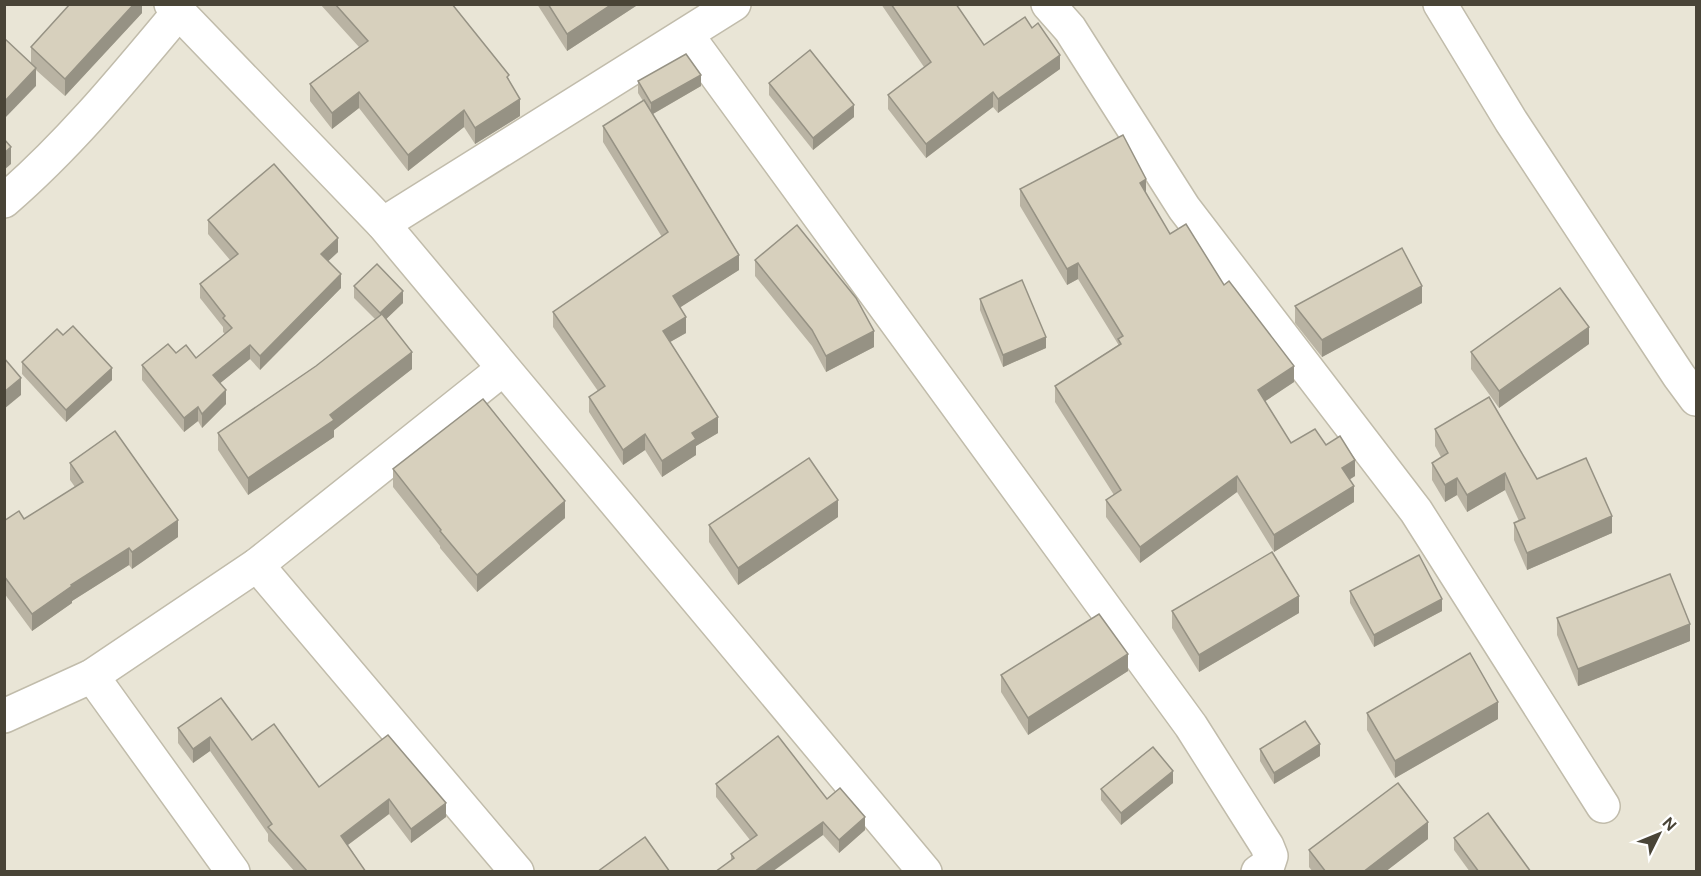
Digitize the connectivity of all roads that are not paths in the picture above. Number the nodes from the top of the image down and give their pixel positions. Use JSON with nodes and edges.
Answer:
{"nodes":[{"id":1,"x":734,"y":4,"type":"edge"},
{"id":2,"x":1048,"y":4,"type":"edge"},
{"id":3,"x":1440,"y":4,"type":"edge"},
{"id":4,"x":174,"y":9,"type":"edge"},
{"id":5,"x":687,"y":35,"type":"junction"},
{"id":6,"x":4,"y":201,"type":"edge"},
{"id":7,"x":383,"y":224,"type":"junction"},
{"id":8,"x":503,"y":369,"type":"junction"},
{"id":9,"x":1696,"y":399,"type":"edge"},
{"id":10,"x":257,"y":565,"type":"junction"},
{"id":11,"x":92,"y":675,"type":"junction"},
{"id":12,"x":4,"y":716,"type":"edge"},
{"id":13,"x":1603,"y":807,"type":"dead end"},
{"id":14,"x":233,"y":872,"type":"edge"},
{"id":15,"x":517,"y":872,"type":"edge"},
{"id":16,"x":925,"y":872,"type":"edge"},
{"id":17,"x":1258,"y":872,"type":"edge"}],
"edges":[{"from":1,"to":5,"type":"street"},
{"from":2,"to":13,"type":"street"},
{"from":3,"to":9,"type":"street"},
{"from":4,"to":6,"type":"street"},
{"from":4,"to":7,"type":"street"},
{"from":5,"to":7,"type":"street"},
{"from":5,"to":17,"type":"street"},
{"from":7,"to":8,"type":"street"},
{"from":8,"to":10,"type":"street"},
{"from":8,"to":16,"type":"street"},
{"from":10,"to":11,"type":"street"},
{"from":10,"to":15,"type":"street"},
{"from":11,"to":12,"type":"street"},
{"from":11,"to":14,"type":"street"}]}
